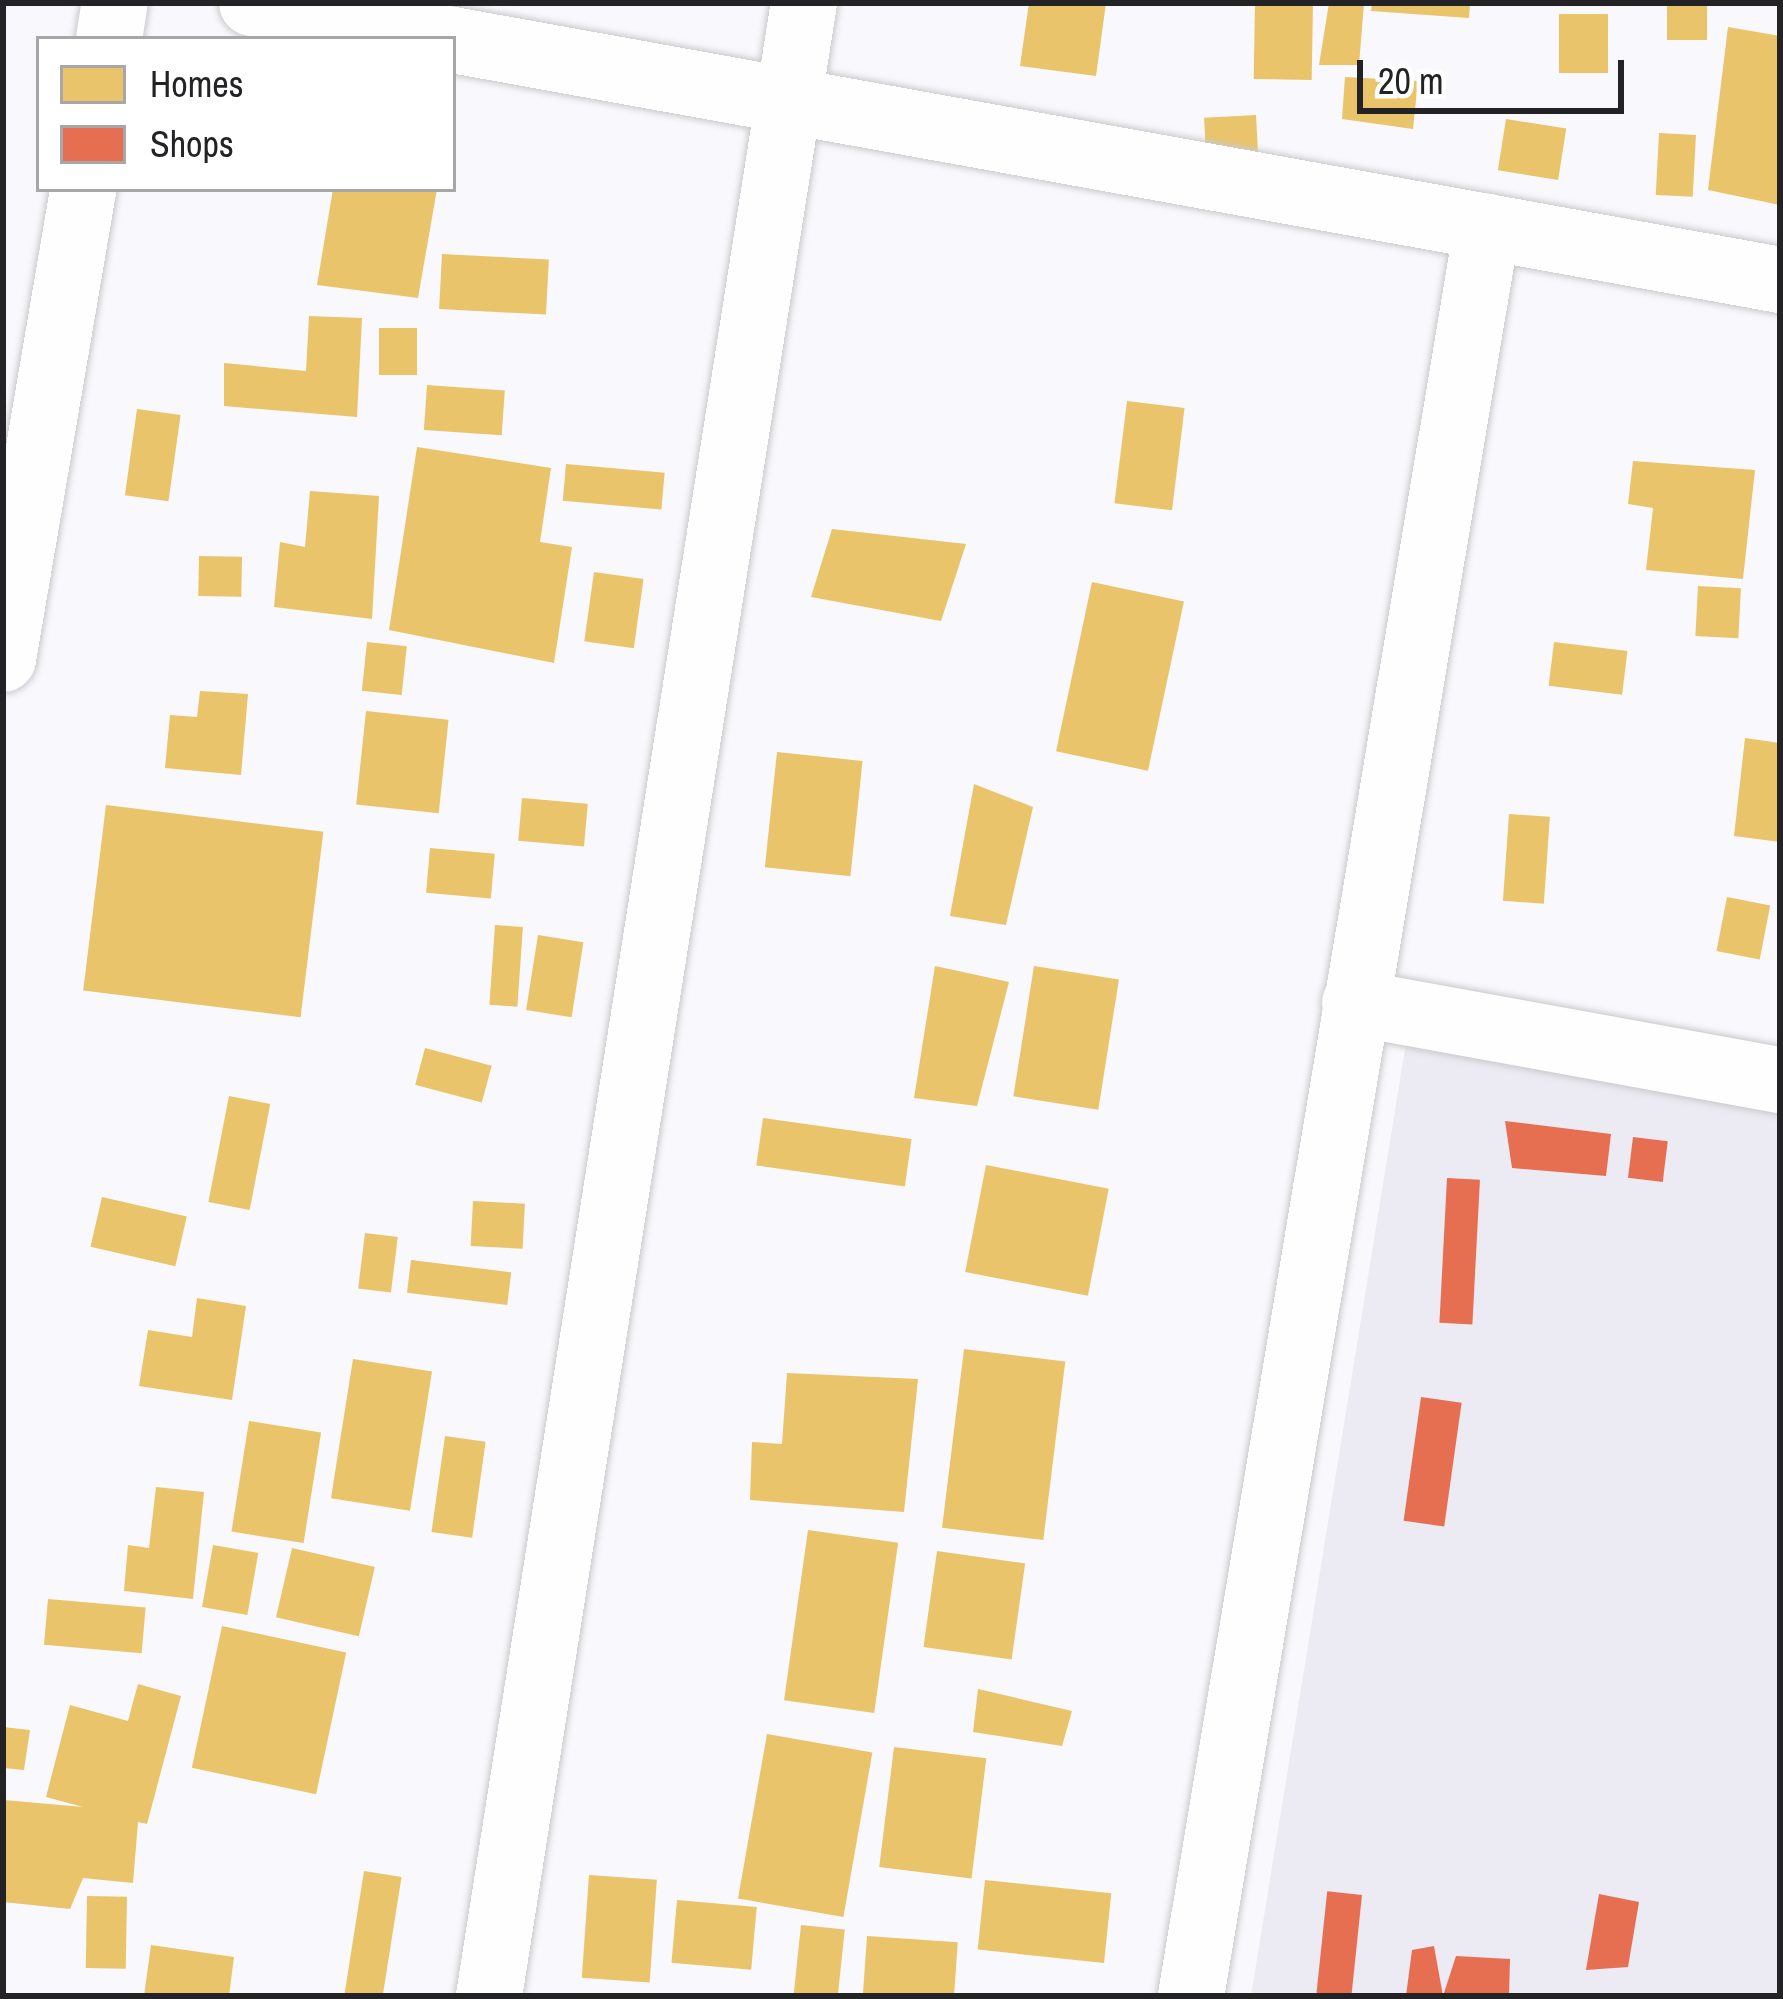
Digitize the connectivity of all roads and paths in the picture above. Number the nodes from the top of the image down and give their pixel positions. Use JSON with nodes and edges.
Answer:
{"nodes":[{"id":1,"x":115,"y":3,"type":"edge"},
{"id":2,"x":253,"y":3,"type":"edge"},
{"id":3,"x":804,"y":3,"type":"edge"},
{"id":4,"x":110,"y":36,"type":"edge"},
{"id":5,"x":434,"y":36,"type":"edge"},
{"id":6,"x":456,"y":40,"type":"edge"},
{"id":7,"x":788,"y":101,"type":"junction"},
{"id":8,"x":82,"y":192,"type":"edge"},
{"id":9,"x":1486,"y":227,"type":"junction"},
{"id":10,"x":1780,"y":280,"type":"edge"},
{"id":11,"x":3,"y":659,"type":"edge"},
{"id":12,"x":1355,"y":1003,"type":"junction"},
{"id":13,"x":1780,"y":1080,"type":"edge"},
{"id":14,"x":489,"y":1996,"type":"edge"},
{"id":15,"x":1192,"y":1996,"type":"edge"}],
"edges":[{"from":1,"to":4,"type":"street"},
{"from":2,"to":5,"type":"street"},
{"from":3,"to":7,"type":"street"},
{"from":6,"to":7,"type":"street"},
{"from":7,"to":9,"type":"street"},
{"from":7,"to":14,"type":"street"},
{"from":8,"to":11,"type":"street"},
{"from":9,"to":10,"type":"street"},
{"from":9,"to":12,"type":"street"},
{"from":12,"to":13,"type":"street"},
{"from":12,"to":15,"type":"street"}]}
